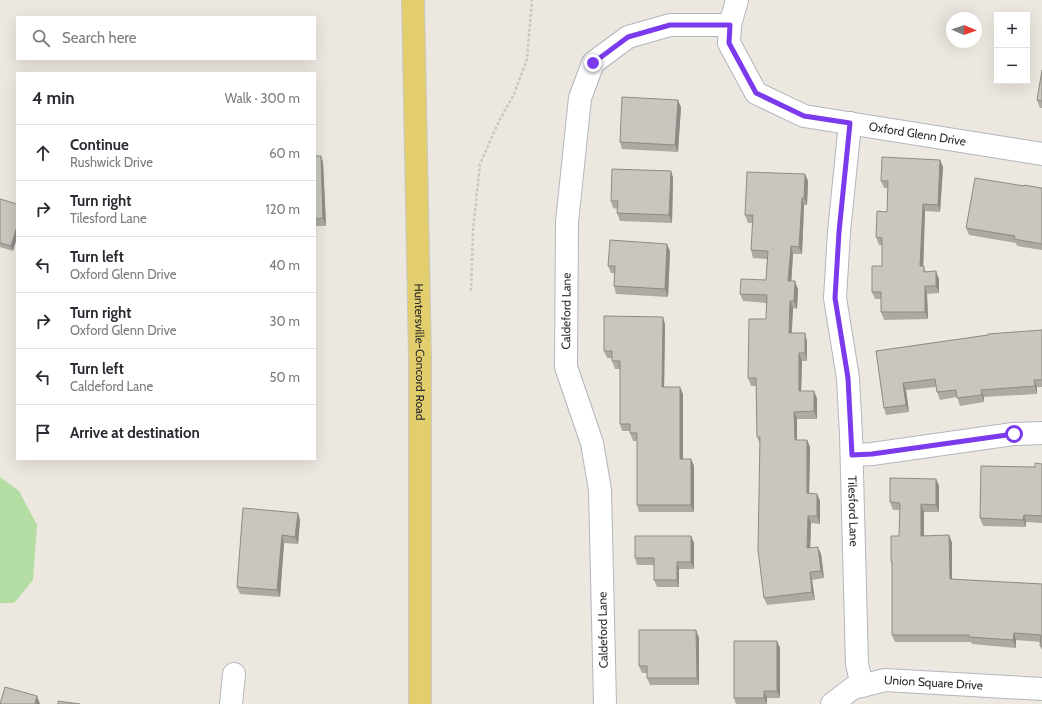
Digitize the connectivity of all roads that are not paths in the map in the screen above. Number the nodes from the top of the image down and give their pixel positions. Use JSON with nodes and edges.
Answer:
{"nodes":[{"id":1,"x":413,"y":0,"type":"edge"},
{"id":2,"x":737,"y":0,"type":"edge"},
{"id":3,"x":730,"y":25,"type":"junction"},
{"id":4,"x":850,"y":123,"type":"junction"},
{"id":5,"x":1042,"y":154,"type":"edge"},
{"id":6,"x":1042,"y":433,"type":"edge"},
{"id":7,"x":852,"y":455,"type":"junction"},
{"id":8,"x":234,"y":674,"type":"dead end"},
{"id":9,"x":862,"y":686,"type":"junction"},
{"id":10,"x":1042,"y":689,"type":"edge"},
{"id":11,"x":231,"y":704,"type":"edge"},
{"id":12,"x":420,"y":704,"type":"edge"},
{"id":13,"x":605,"y":704,"type":"edge"},
{"id":14,"x":832,"y":704,"type":"edge"}],
"edges":[{"from":1,"to":12,"type":"main road","name":"Huntersville-Concord Road"},
{"from":2,"to":3,"type":"street","name":"Oxford Glenn Drive"},
{"from":3,"to":4,"type":"street","name":"Oxford Glenn Drive"},
{"from":3,"to":13,"type":"street","name":"Caldeford Lane"},
{"from":4,"to":5,"type":"street","name":"Oxford Glenn Drive"},
{"from":4,"to":7,"type":"street","name":"Tilesford Lane"},
{"from":6,"to":7,"type":"street"},
{"from":7,"to":9,"type":"street","name":"Tilesford Lane"},
{"from":8,"to":11,"type":"street"},
{"from":9,"to":10,"type":"street","name":"Union Square Drive"},
{"from":9,"to":14,"type":"street","name":"Union Square Drive"}]}
